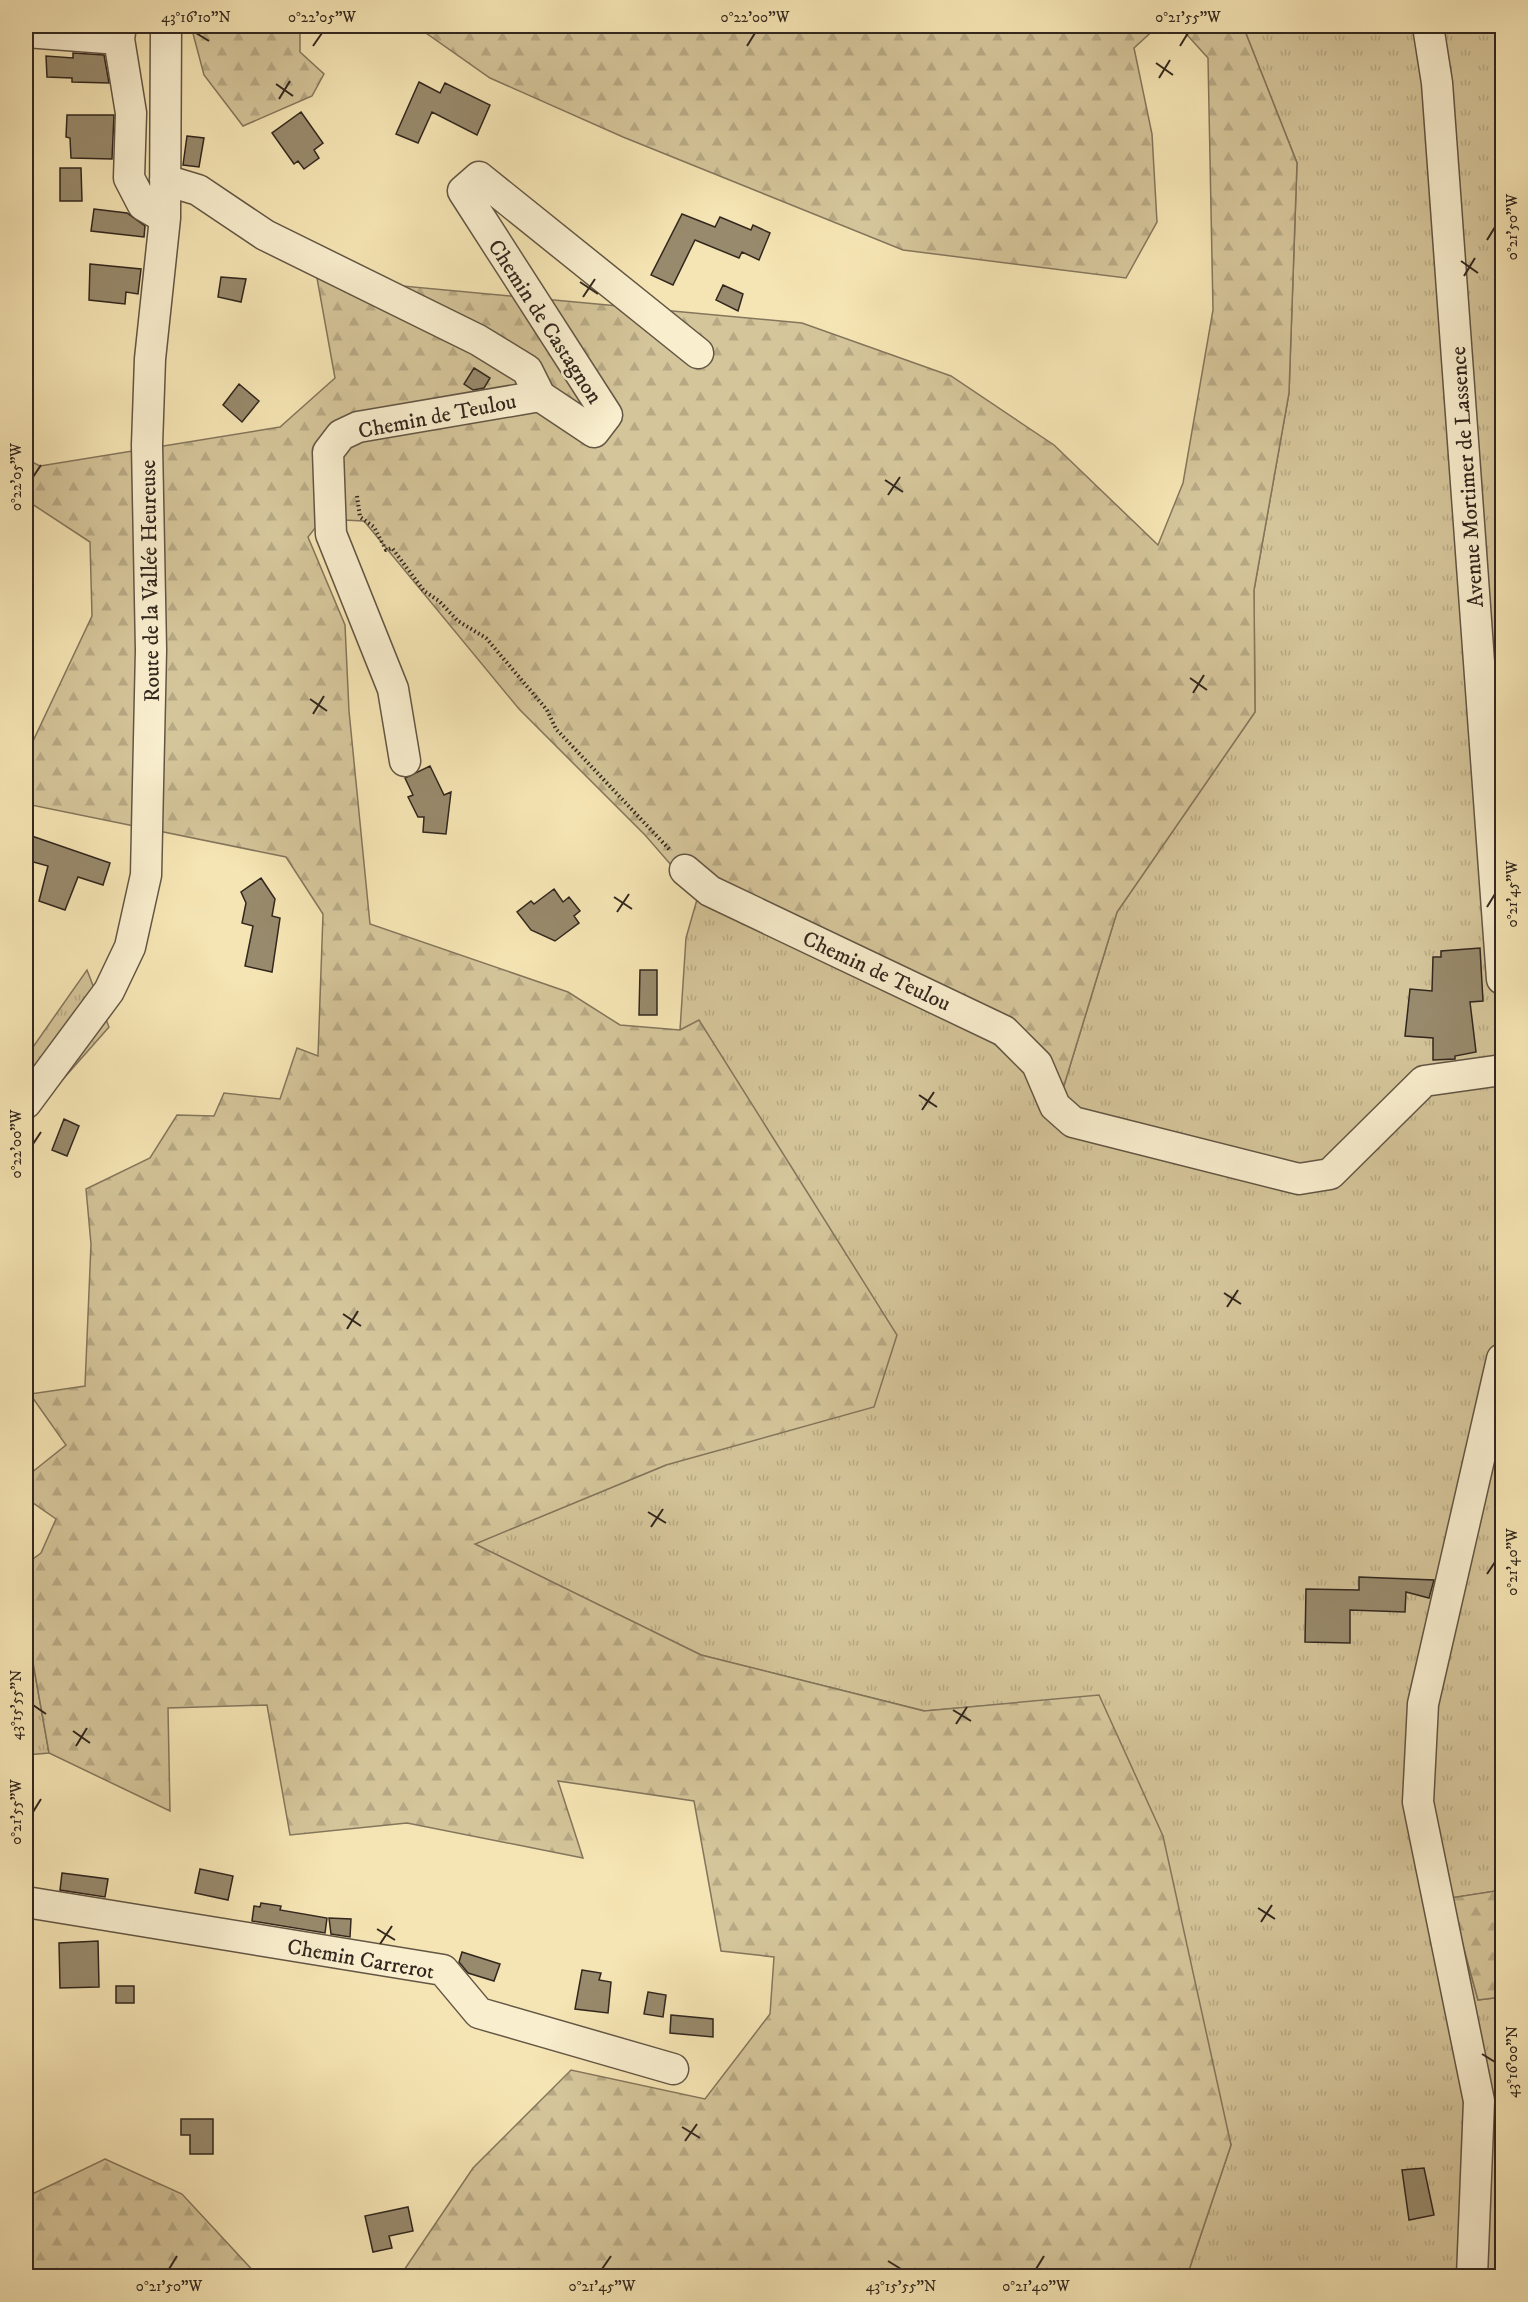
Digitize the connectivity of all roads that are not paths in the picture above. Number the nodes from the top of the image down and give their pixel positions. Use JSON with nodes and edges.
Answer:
{"nodes":[{"id":1,"x":166,"y":26,"type":"edge"},
{"id":2,"x":1428,"y":26,"type":"edge"},
{"id":3,"x":26,"y":32,"type":"edge"},
{"id":4,"x":120,"y":32,"type":"edge"},
{"id":5,"x":165,"y":180,"type":"junction"},
{"id":6,"x":165,"y":218,"type":"junction"},
{"id":7,"x":698,"y":353,"type":"dead end"},
{"id":8,"x":540,"y":396,"type":"junction"},
{"id":9,"x":405,"y":761,"type":"dead end"},
{"id":10,"x":685,"y":870,"type":"road end"},
{"id":11,"x":1503,"y":979,"type":"edge"},
{"id":12,"x":1503,"y":1070,"type":"edge"},
{"id":13,"x":26,"y":1103,"type":"edge"},
{"id":14,"x":1503,"y":1359,"type":"edge"},
{"id":15,"x":26,"y":1902,"type":"edge"},
{"id":16,"x":674,"y":2069,"type":"dead end"},
{"id":17,"x":1472,"y":2277,"type":"edge"}],
"edges":[{"from":1,"to":5,"type":"street","name":"Route de la Vallée Heureuse"},
{"from":2,"to":11,"type":"street","name":"Avenue Mortimer de Lassence"},
{"from":3,"to":4,"type":"street"},
{"from":4,"to":6,"type":"street"},
{"from":5,"to":6,"type":"street","name":"Route de la Vallée Heureuse"},
{"from":5,"to":8,"type":"street","name":"Chemin de Castagnon"},
{"from":6,"to":13,"type":"street","name":"Route de la Vallée Heureuse"},
{"from":7,"to":8,"type":"street","name":"Chemin de Castagnon"},
{"from":8,"to":9,"type":"street","name":"Chemin de Teulou"},
{"from":10,"to":12,"type":"street","name":"Chemin de Teulou"},
{"from":14,"to":17,"type":"street"},
{"from":15,"to":16,"type":"street","name":"Chemin Carrerot"}]}
